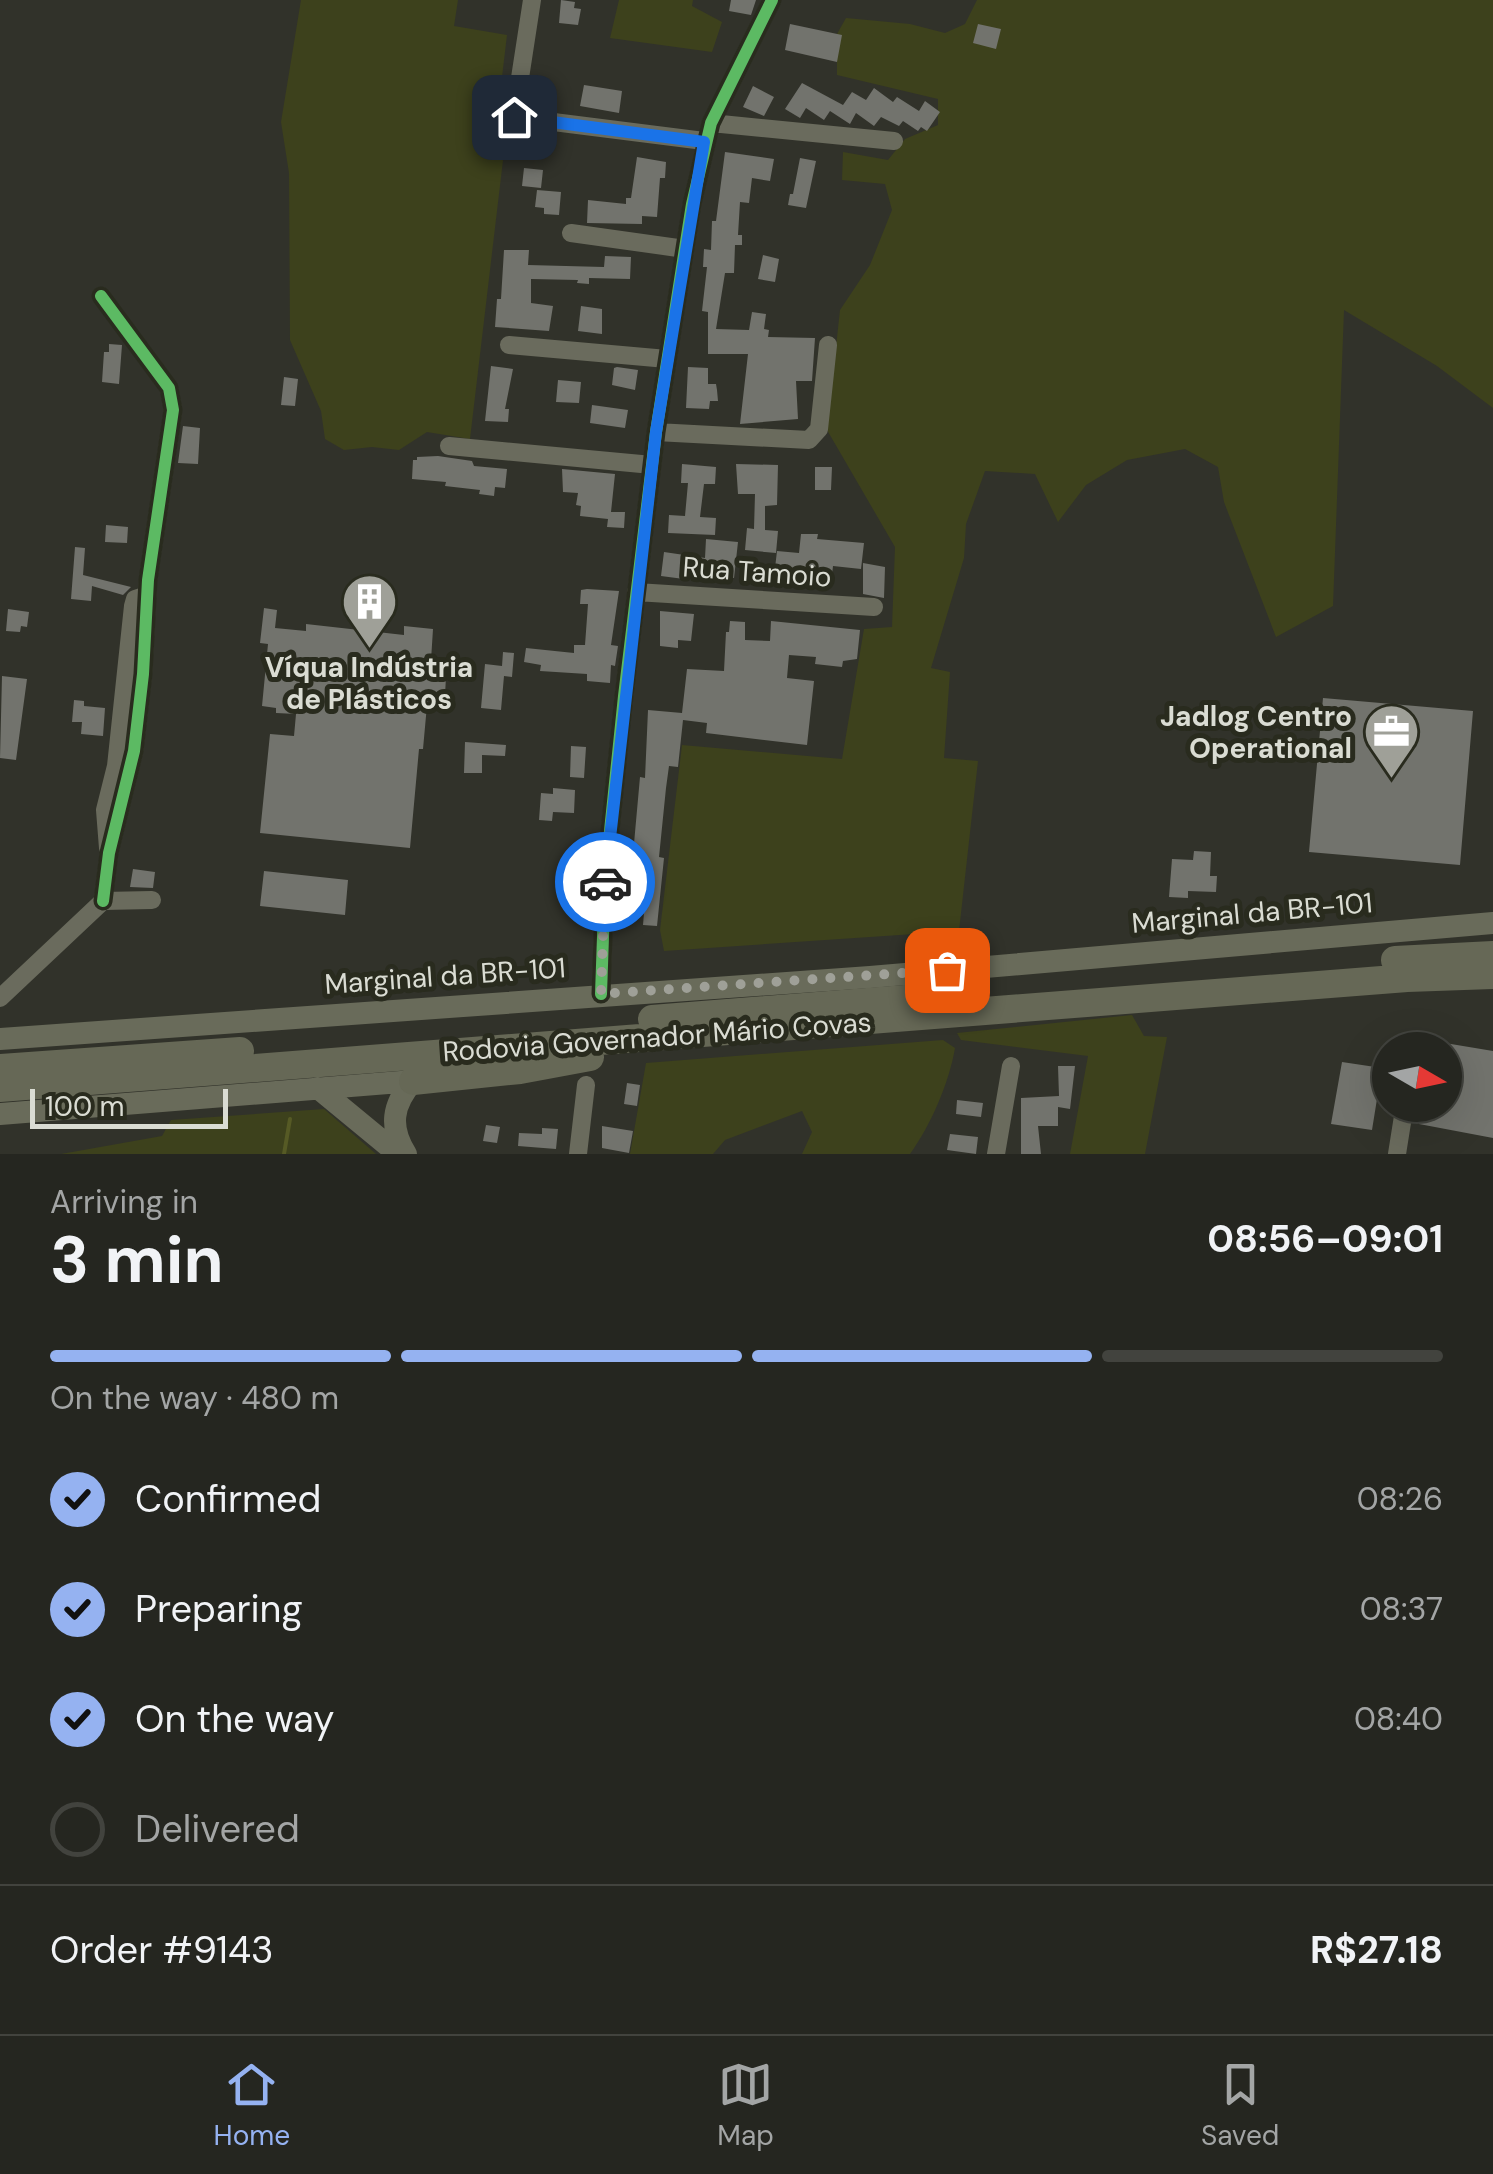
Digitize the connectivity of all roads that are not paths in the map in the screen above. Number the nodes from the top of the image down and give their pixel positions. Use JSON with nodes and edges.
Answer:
{"nodes":[{"id":1,"x":532,"y":0,"type":"edge"},
{"id":2,"x":772,"y":0,"type":"edge"},
{"id":3,"x":711,"y":123,"type":"junction"},
{"id":4,"x":894,"y":141,"type":"dead end"},
{"id":5,"x":704,"y":142,"type":"junction"},
{"id":6,"x":571,"y":233,"type":"dead end"},
{"id":7,"x":685,"y":249,"type":"junction"},
{"id":8,"x":101,"y":296,"type":"dead end"},
{"id":9,"x":508,"y":345,"type":"dead end"},
{"id":10,"x":828,"y":345,"type":"dead end"},
{"id":11,"x":667,"y":359,"type":"junction"},
{"id":12,"x":656,"y":432,"type":"junction"},
{"id":13,"x":449,"y":446,"type":"dead end"},
{"id":14,"x":652,"y":465,"type":"junction"},
{"id":15,"x":636,"y":592,"type":"junction"},
{"id":16,"x":874,"y":607,"type":"dead end"},
{"id":17,"x":152,"y":900,"type":"dead end"},
{"id":18,"x":103,"y":902,"type":"junction"},
{"id":19,"x":1493,"y":923,"type":"edge"},
{"id":20,"x":1493,"y":955,"type":"edge"},
{"id":21,"x":1493,"y":975,"type":"edge"},
{"id":22,"x":601,"y":994,"type":"junction"},
{"id":23,"x":0,"y":998,"type":"edge"},
{"id":24,"x":698,"y":1034,"type":"junction"},
{"id":25,"x":0,"y":1039,"type":"edge"},
{"id":26,"x":1011,"y":1066,"type":"dead end"},
{"id":27,"x":0,"y":1068,"type":"edge"},
{"id":28,"x":413,"y":1081,"type":"junction"},
{"id":29,"x":586,"y":1085,"type":"dead end"},
{"id":30,"x":0,"y":1088,"type":"edge"},
{"id":31,"x":318,"y":1088,"type":"junction"},
{"id":32,"x":0,"y":1114,"type":"edge"},
{"id":33,"x":1402,"y":1122,"type":"edge"},
{"id":34,"x":398,"y":1154,"type":"edge"},
{"id":35,"x":406,"y":1154,"type":"edge"},
{"id":36,"x":578,"y":1154,"type":"edge"},
{"id":37,"x":996,"y":1154,"type":"edge"},
{"id":38,"x":1397,"y":1154,"type":"edge"}],
"edges":[{"from":1,"to":5,"type":"street"},
{"from":2,"to":3,"type":"street"},
{"from":3,"to":4,"type":"street"},
{"from":3,"to":5,"type":"street"},
{"from":5,"to":7,"type":"street"},
{"from":6,"to":7,"type":"street"},
{"from":7,"to":11,"type":"street"},
{"from":8,"to":18,"type":"street"},
{"from":9,"to":11,"type":"street"},
{"from":10,"to":12,"type":"street"},
{"from":11,"to":12,"type":"street"},
{"from":12,"to":14,"type":"street"},
{"from":13,"to":14,"type":"street"},
{"from":14,"to":15,"type":"street"},
{"from":15,"to":16,"type":"street","name":"Rua Tamoio"},
{"from":15,"to":22,"type":"street"},
{"from":17,"to":18,"type":"street"},
{"from":18,"to":23,"type":"street"},
{"from":19,"to":22,"type":"main road","name":"Marginal da BR-101"},
{"from":20,"to":27,"type":"highway","name":"Rodovia Governador Mário Covas"},
{"from":21,"to":24,"type":"highway","name":"Rodovia Governador Mário Covas"},
{"from":22,"to":25,"type":"main road","name":"Marginal da BR-101"},
{"from":24,"to":28,"type":"highway"},
{"from":24,"to":30,"type":"highway","name":"Rodovia Governador Mário Covas"},
{"from":26,"to":37,"type":"street"},
{"from":28,"to":31,"type":"main road"},
{"from":28,"to":35,"type":"main road"},
{"from":29,"to":36,"type":"street"},
{"from":31,"to":32,"type":"main road"},
{"from":31,"to":34,"type":"main road"},
{"from":33,"to":38,"type":"street"}]}
